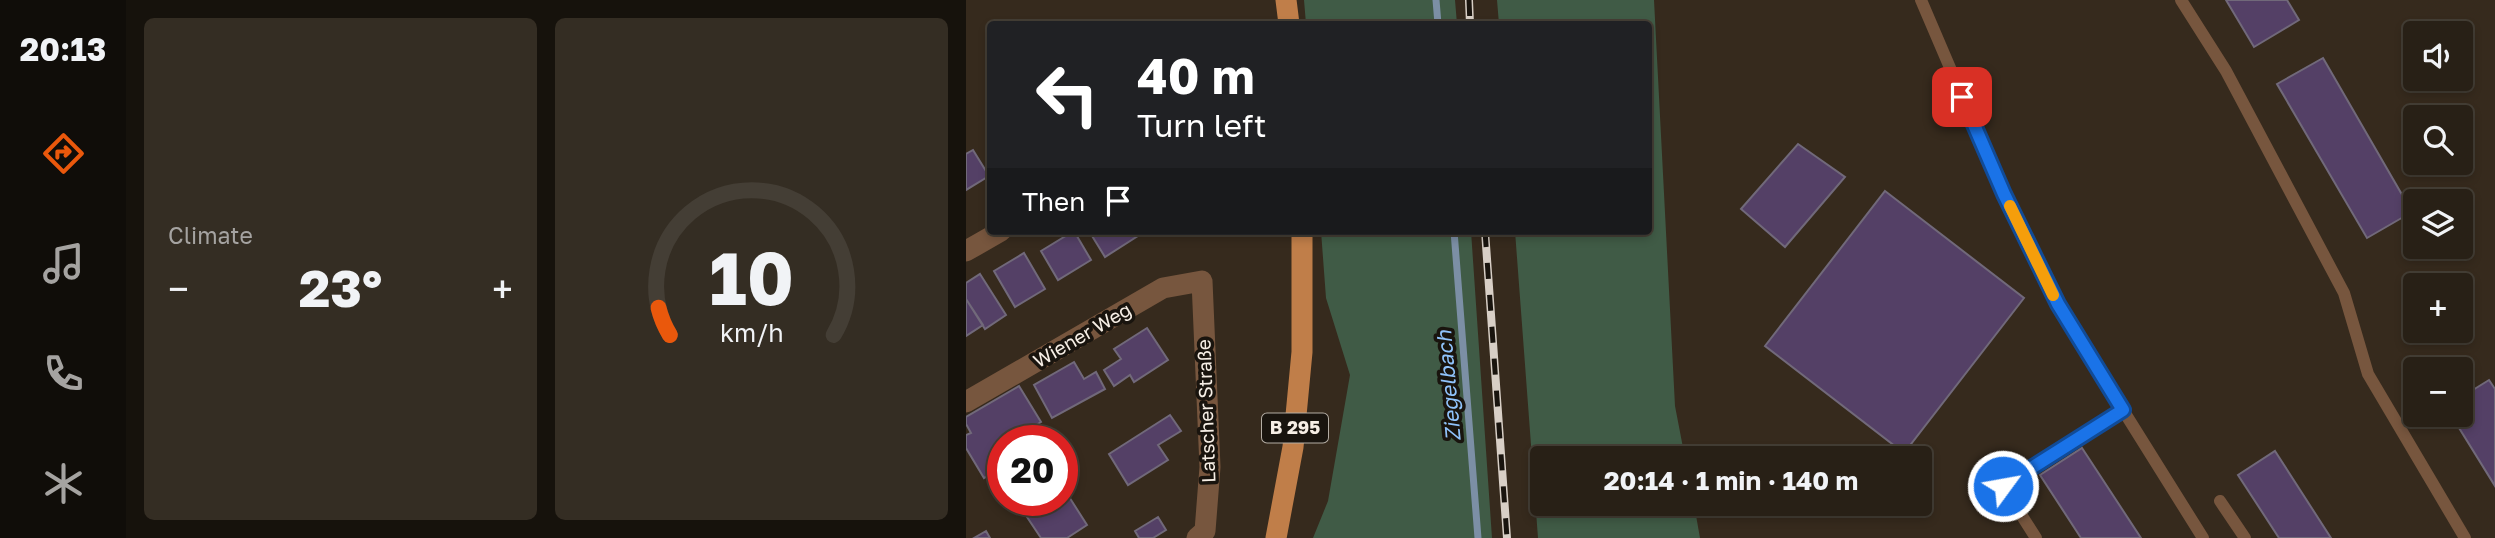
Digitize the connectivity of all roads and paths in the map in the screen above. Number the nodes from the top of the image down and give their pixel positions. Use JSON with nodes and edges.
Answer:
{"nodes":[{"id":1,"x":1286,"y":0,"type":"edge"},
{"id":2,"x":1921,"y":0,"type":"edge"},
{"id":3,"x":2181,"y":0,"type":"edge"},
{"id":4,"x":1289,"y":21,"type":"edge"},
{"id":5,"x":993,"y":235,"type":"edge"},
{"id":6,"x":1302,"y":235,"type":"edge"},
{"id":7,"x":966,"y":251,"type":"edge"},
{"id":8,"x":1202,"y":281,"type":"joint"},
{"id":9,"x":966,"y":401,"type":"edge"},
{"id":10,"x":2123,"y":410,"type":"junction"},
{"id":11,"x":2220,"y":501,"type":"dead end"},
{"id":12,"x":1197,"y":538,"type":"edge"},
{"id":13,"x":1276,"y":538,"type":"edge"},
{"id":14,"x":2036,"y":538,"type":"edge"},
{"id":15,"x":2203,"y":538,"type":"edge"},
{"id":16,"x":2245,"y":538,"type":"edge"},
{"id":17,"x":2465,"y":538,"type":"edge"}],
"edges":[{"from":1,"to":4,"type":"main road"},
{"from":2,"to":10,"type":"lane"},
{"from":3,"to":17,"type":"lane"},
{"from":5,"to":7,"type":"street"},
{"from":6,"to":13,"type":"main road","number":"B 295"},
{"from":8,"to":9,"type":"street","name":"Wiener Weg"},
{"from":8,"to":12,"type":"street","name":"Latscher Straße"},
{"from":10,"to":14,"type":"lane"},
{"from":10,"to":15,"type":"lane"},
{"from":11,"to":16,"type":"lane"}]}
